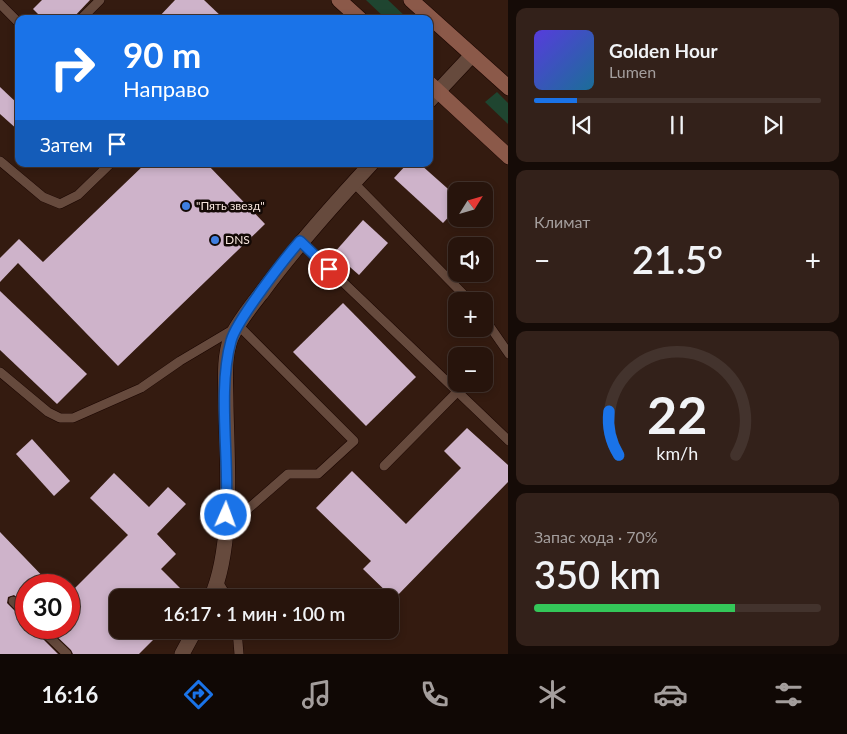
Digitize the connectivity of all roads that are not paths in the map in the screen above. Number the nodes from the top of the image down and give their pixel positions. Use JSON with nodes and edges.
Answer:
{"nodes":[{"id":1,"x":100,"y":0,"type":"edge"},
{"id":2,"x":340,"y":0,"type":"edge"},
{"id":3,"x":411,"y":0,"type":"edge"},
{"id":4,"x":0,"y":4,"type":"edge"},
{"id":5,"x":85,"y":15,"type":"edge"},
{"id":6,"x":356,"y":15,"type":"edge"},
{"id":7,"x":428,"y":15,"type":"edge"},
{"id":8,"x":15,"y":19,"type":"edge"},
{"id":9,"x":433,"y":20,"type":"edge"},
{"id":10,"x":472,"y":55,"type":"junction"},
{"id":11,"x":508,"y":88,"type":"edge"},
{"id":12,"x":433,"y":91,"type":"edge"},
{"id":13,"x":433,"y":93,"type":"edge"},
{"id":14,"x":508,"y":157,"type":"edge"},
{"id":15,"x":0,"y":161,"type":"edge"},
{"id":16,"x":107,"y":167,"type":"edge"},
{"id":17,"x":368,"y":167,"type":"edge"},
{"id":18,"x":354,"y":183,"type":"junction"},
{"id":19,"x":300,"y":241,"type":"junction"},
{"id":20,"x":460,"y":292,"type":"edge"},
{"id":21,"x":239,"y":326,"type":"junction"},
{"id":22,"x":493,"y":332,"type":"edge"},
{"id":23,"x":508,"y":354,"type":"edge"},
{"id":24,"x":0,"y":372,"type":"edge"},
{"id":25,"x":448,"y":384,"type":"edge"},
{"id":26,"x":456,"y":392,"type":"joint"},
{"id":27,"x":508,"y":441,"type":"edge"},
{"id":28,"x":384,"y":466,"type":"dead end"},
{"id":29,"x":225,"y":530,"type":"junction"},
{"id":30,"x":217,"y":580,"type":"junction"},
{"id":31,"x":214,"y":589,"type":"edge"},
{"id":32,"x":222,"y":589,"type":"edge"},
{"id":33,"x":51,"y":639,"type":"edge"},
{"id":34,"x":190,"y":639,"type":"edge"},
{"id":35,"x":238,"y":639,"type":"edge"},
{"id":36,"x":67,"y":654,"type":"edge"},
{"id":37,"x":182,"y":654,"type":"edge"},
{"id":38,"x":239,"y":654,"type":"edge"}],
"edges":[{"from":1,"to":5,"type":"lane"},
{"from":2,"to":6,"type":"main road"},
{"from":3,"to":7,"type":"main road"},
{"from":4,"to":8,"type":"lane"},
{"from":9,"to":10,"type":"main road"},
{"from":10,"to":11,"type":"main road"},
{"from":10,"to":12,"type":"street"},
{"from":13,"to":14,"type":"main road"},
{"from":15,"to":16,"type":"lane"},
{"from":17,"to":18,"type":"street"},
{"from":18,"to":19,"type":"street"},
{"from":18,"to":20,"type":"lane"},
{"from":19,"to":21,"type":"street"},
{"from":19,"to":25,"type":"lane"},
{"from":21,"to":24,"type":"lane"},
{"from":21,"to":29,"type":"street"},
{"from":21,"to":29,"type":"lane"},
{"from":22,"to":23,"type":"lane"},
{"from":26,"to":27,"type":"lane"},
{"from":26,"to":28,"type":"lane"},
{"from":29,"to":30,"type":"street"},
{"from":30,"to":31,"type":"street"},
{"from":30,"to":32,"type":"lane"},
{"from":33,"to":36,"type":"lane"},
{"from":34,"to":37,"type":"street"},
{"from":35,"to":38,"type":"lane"}]}
